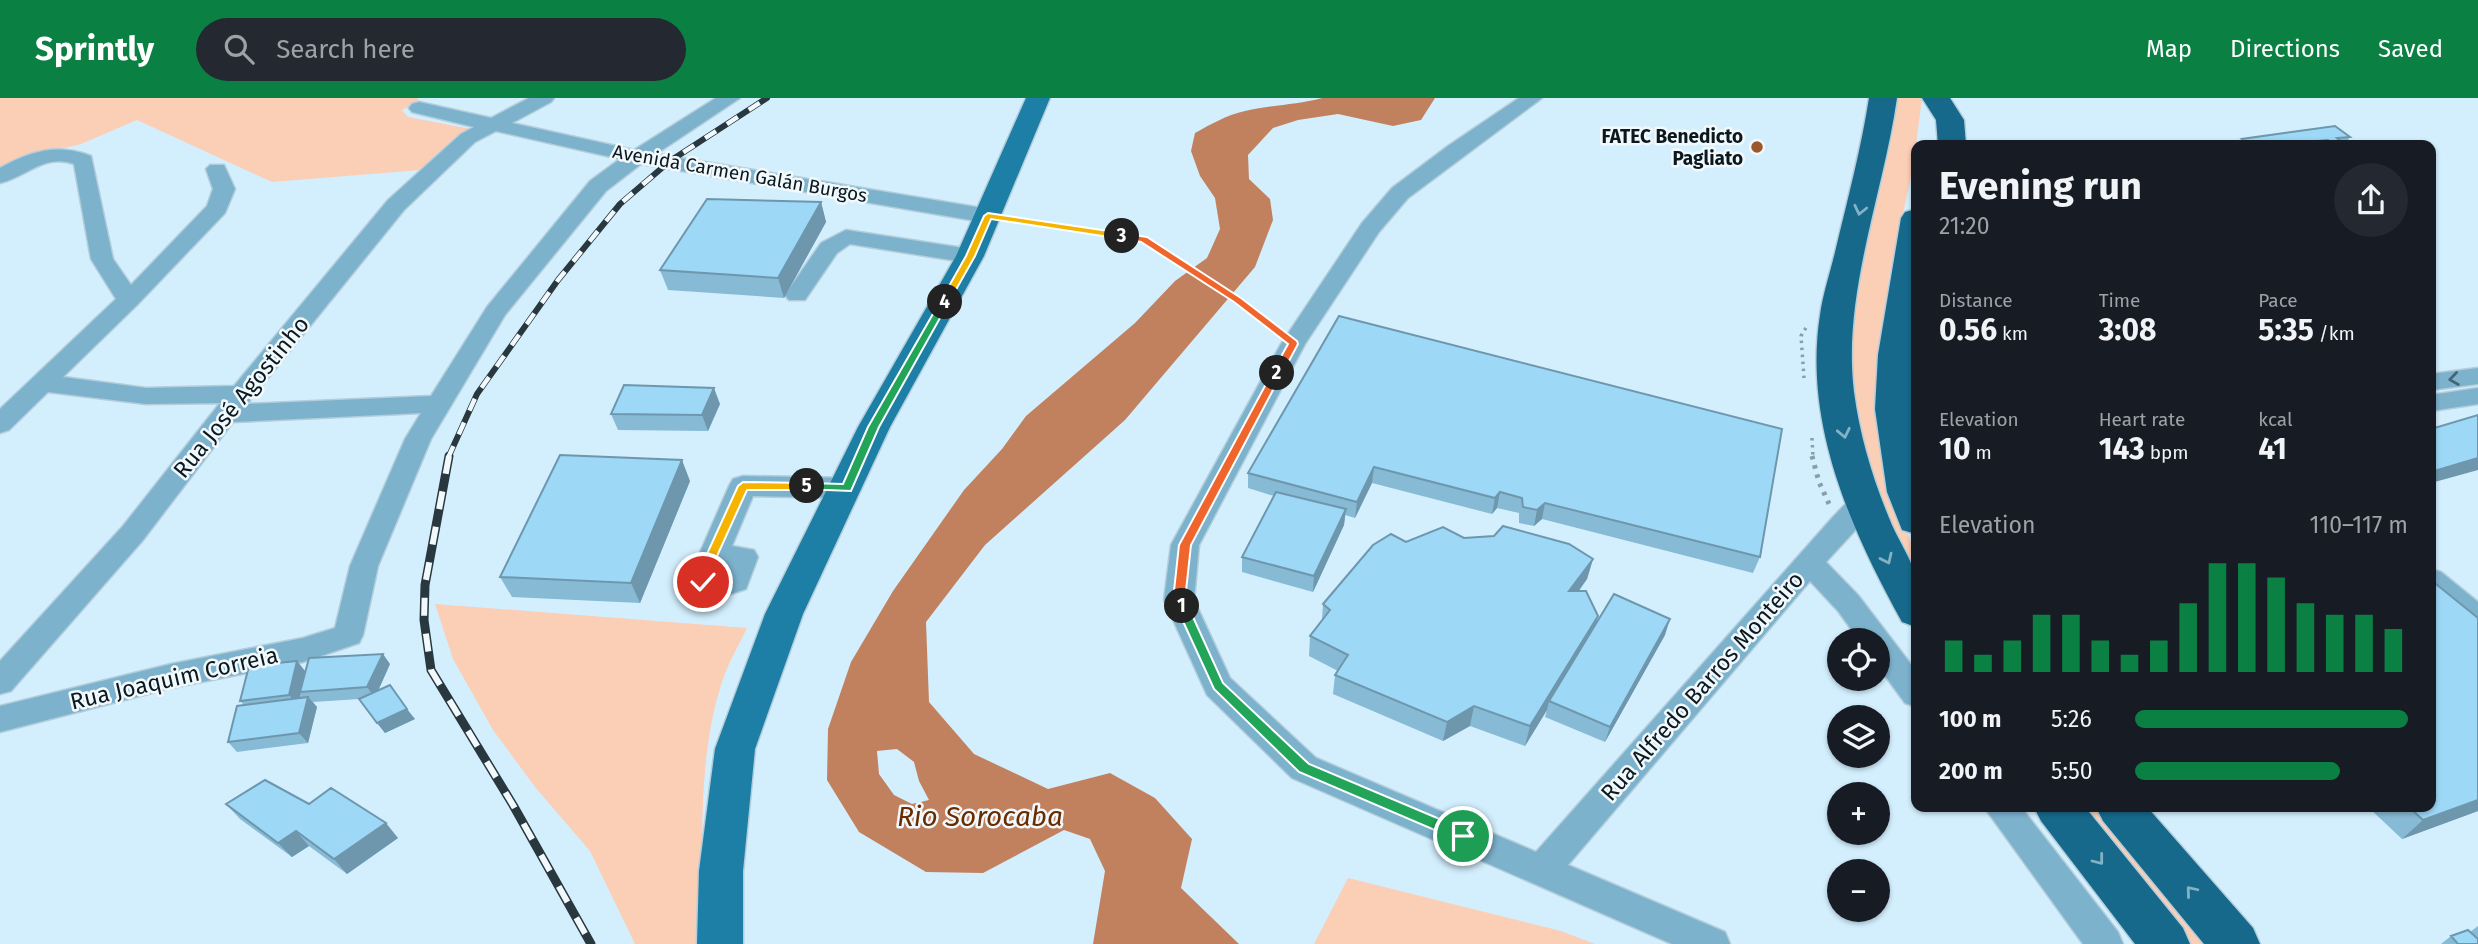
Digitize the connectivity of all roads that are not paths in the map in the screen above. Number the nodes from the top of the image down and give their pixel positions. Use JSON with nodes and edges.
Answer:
{"nodes":[{"id":1,"x":544,"y":98,"type":"edge"},
{"id":2,"x":730,"y":98,"type":"edge"},
{"id":3,"x":1038,"y":98,"type":"edge"},
{"id":4,"x":1532,"y":98,"type":"edge"},
{"id":5,"x":1883,"y":98,"type":"edge"},
{"id":6,"x":1932,"y":102,"type":"edge"},
{"id":7,"x":419,"y":108,"type":"dead end"},
{"id":8,"x":492,"y":125,"type":"junction"},
{"id":9,"x":1926,"y":140,"type":"edge"},
{"id":10,"x":1952,"y":140,"type":"edge"},
{"id":11,"x":637,"y":157,"type":"junction"},
{"id":12,"x":216,"y":169,"type":"dead end"},
{"id":13,"x":0,"y":177,"type":"edge"},
{"id":14,"x":988,"y":216,"type":"junction"},
{"id":15,"x":1911,"y":251,"type":"edge"},
{"id":16,"x":970,"y":256,"type":"junction"},
{"id":17,"x":796,"y":295,"type":"dead end"},
{"id":18,"x":130,"y":300,"type":"junction"},
{"id":19,"x":1911,"y":358,"type":"edge"},
{"id":20,"x":2478,"y":376,"type":"edge"},
{"id":21,"x":43,"y":383,"type":"junction"},
{"id":22,"x":2436,"y":395,"type":"edge"},
{"id":23,"x":2436,"y":396,"type":"edge"},
{"id":24,"x":2478,"y":396,"type":"edge"},
{"id":25,"x":2436,"y":397,"type":"edge"},
{"id":26,"x":233,"y":404,"type":"junction"},
{"id":27,"x":439,"y":404,"type":"junction"},
{"id":28,"x":2478,"y":417,"type":"edge"},
{"id":29,"x":0,"y":424,"type":"edge"},
{"id":30,"x":1902,"y":430,"type":"edge"},
{"id":31,"x":847,"y":488,"type":"junction"},
{"id":32,"x":1863,"y":504,"type":"junction"},
{"id":33,"x":1911,"y":506,"type":"edge"},
{"id":34,"x":712,"y":556,"type":"dead end"},
{"id":35,"x":1809,"y":562,"type":"junction"},
{"id":36,"x":2436,"y":584,"type":"edge"},
{"id":37,"x":1911,"y":602,"type":"edge"},
{"id":38,"x":2478,"y":619,"type":"edge"},
{"id":39,"x":1867,"y":628,"type":"edge"},
{"id":40,"x":1890,"y":659,"type":"edge"},
{"id":41,"x":0,"y":682,"type":"edge"},
{"id":42,"x":1911,"y":687,"type":"edge"},
{"id":43,"x":0,"y":719,"type":"edge"},
{"id":44,"x":2005,"y":812,"type":"edge"},
{"id":45,"x":2061,"y":812,"type":"edge"},
{"id":46,"x":2123,"y":812,"type":"edge"},
{"id":47,"x":1542,"y":870,"type":"junction"},
{"id":48,"x":720,"y":944,"type":"edge"},
{"id":49,"x":1712,"y":944,"type":"edge"},
{"id":50,"x":2105,"y":944,"type":"edge"},
{"id":51,"x":2165,"y":944,"type":"edge"},
{"id":52,"x":2235,"y":944,"type":"edge"}],
"edges":[{"from":1,"to":8,"type":"street","name":"Rua José Agostinho"},
{"from":2,"to":11,"type":"street"},
{"from":3,"to":14,"type":"main road"},
{"from":4,"to":47,"type":"street"},
{"from":5,"to":32,"type":"highway","one_way":true},
{"from":6,"to":9,"type":"highway"},
{"from":6,"to":10,"type":"highway"},
{"from":7,"to":8,"type":"street","name":"Avenida Carmen Galán Burgos"},
{"from":8,"to":11,"type":"street","name":"Avenida Carmen Galán Burgos"},
{"from":8,"to":26,"type":"street","name":"Rua José Agostinho"},
{"from":11,"to":14,"type":"street","name":"Avenida Carmen Galán Burgos"},
{"from":11,"to":27,"type":"street"},
{"from":12,"to":18,"type":"street"},
{"from":13,"to":18,"type":"street"},
{"from":14,"to":16,"type":"main road"},
{"from":15,"to":30,"type":"highway"},
{"from":16,"to":17,"type":"street"},
{"from":16,"to":31,"type":"main road"},
{"from":18,"to":21,"type":"street"},
{"from":19,"to":30,"type":"highway"},
{"from":20,"to":22,"type":"street","one_way":true},
{"from":21,"to":26,"type":"street"},
{"from":21,"to":29,"type":"street"},
{"from":23,"to":24,"type":"street"},
{"from":25,"to":28,"type":"street"},
{"from":26,"to":27,"type":"street"},
{"from":26,"to":41,"type":"street","name":"Rua José Agostinho"},
{"from":27,"to":43,"type":"street","name":"Rua Joaquim Correia"},
{"from":30,"to":33,"type":"highway"},
{"from":31,"to":34,"type":"street"},
{"from":31,"to":48,"type":"main road"},
{"from":32,"to":35,"type":"street","name":"Rua Alfredo Barros Monteiro"},
{"from":32,"to":37,"type":"highway","one_way":true},
{"from":35,"to":39,"type":"street"},
{"from":35,"to":47,"type":"street","name":"Rua Alfredo Barros Monteiro"},
{"from":36,"to":38,"type":"street"},
{"from":40,"to":42,"type":"street"},
{"from":44,"to":50,"type":"street"},
{"from":45,"to":51,"type":"highway","one_way":true},
{"from":52,"to":46,"type":"highway","one_way":true},
{"from":47,"to":49,"type":"street"}]}
